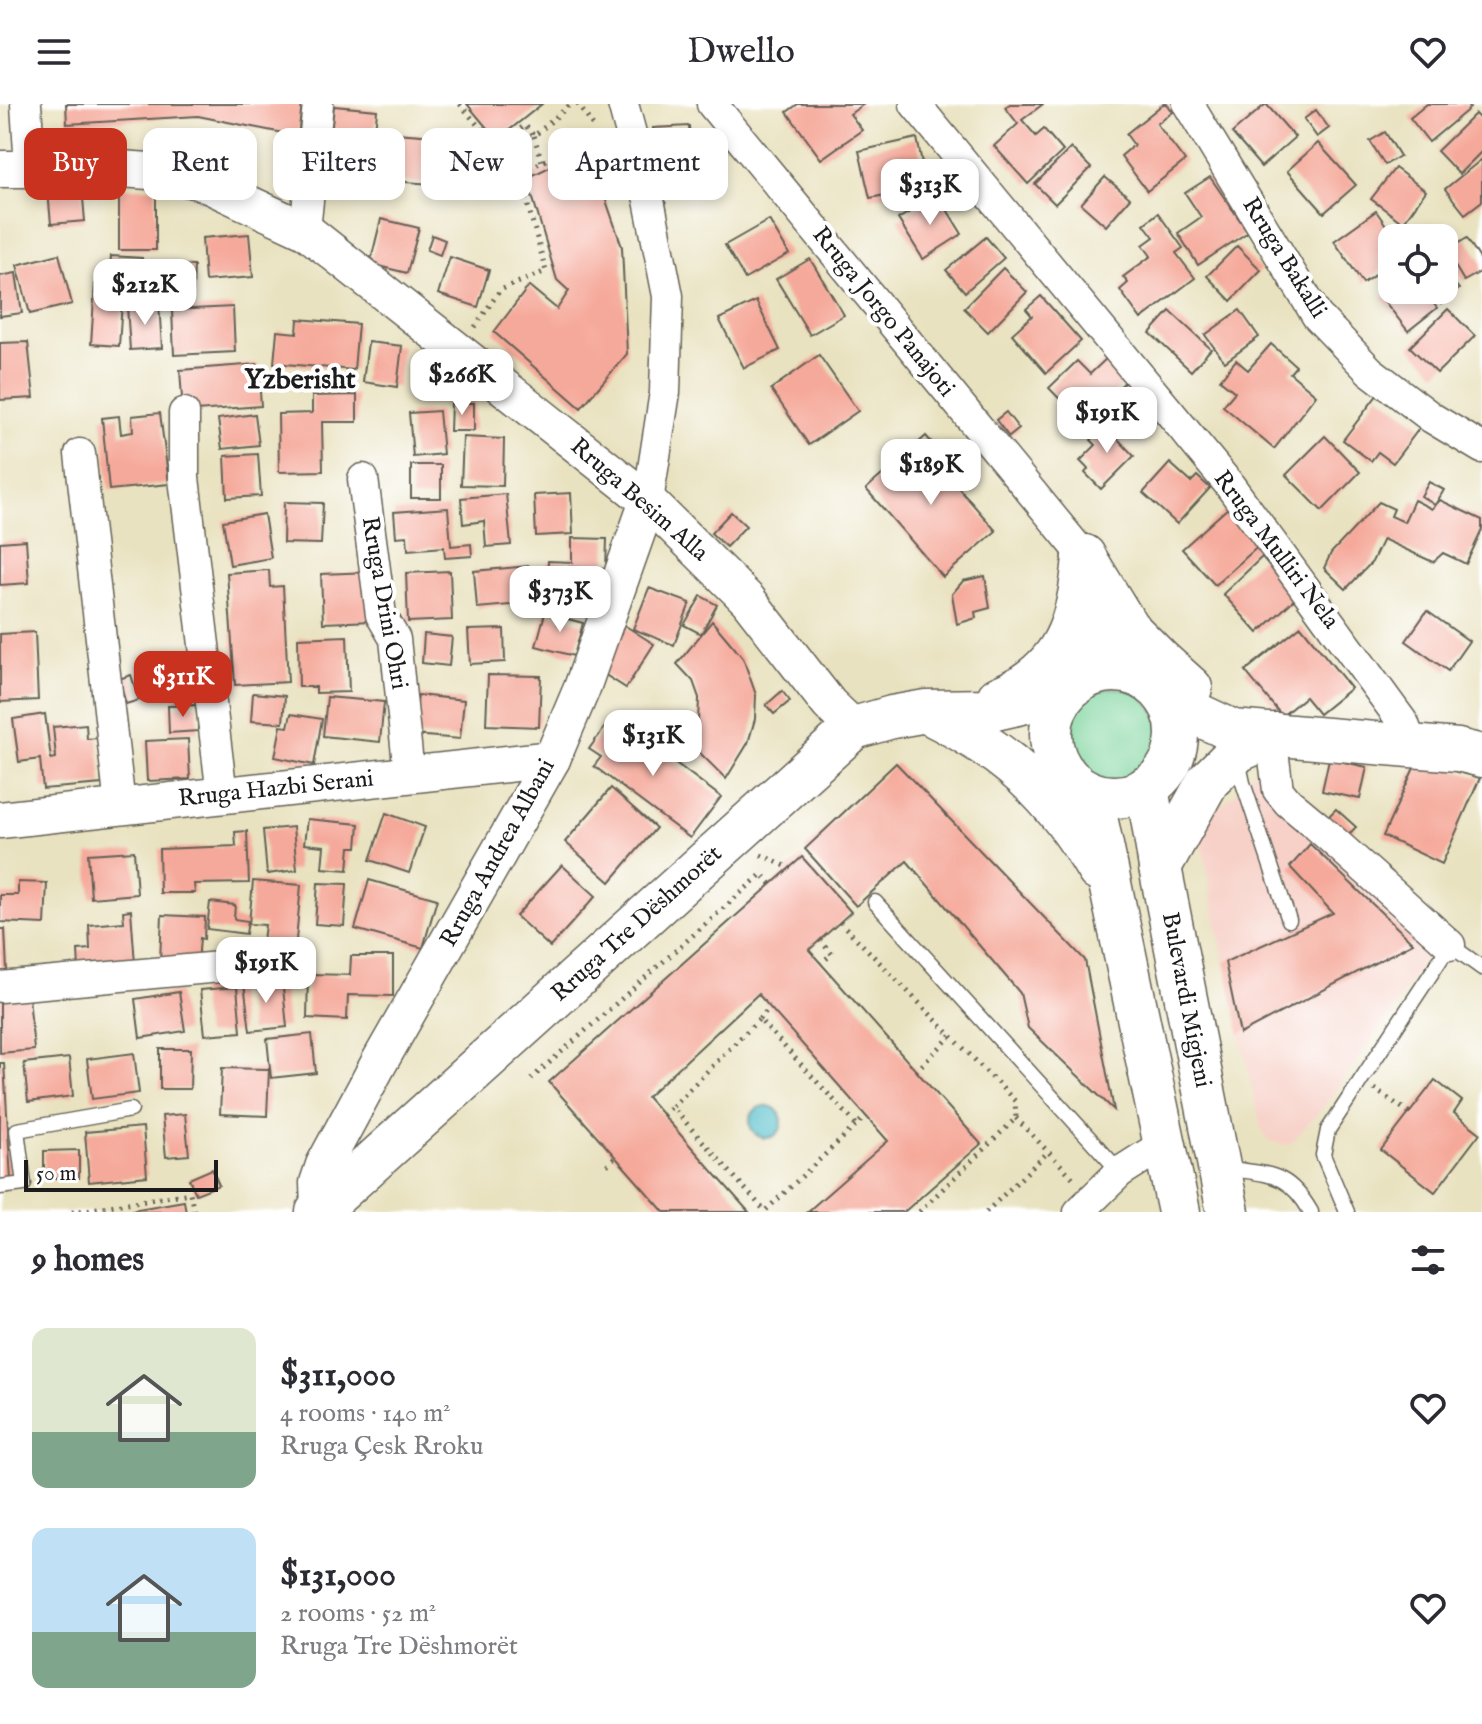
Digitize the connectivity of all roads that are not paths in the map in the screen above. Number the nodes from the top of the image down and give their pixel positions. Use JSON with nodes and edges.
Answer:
{"nodes":[{"id":1,"x":26,"y":104,"type":"edge"},
{"id":2,"x":318,"y":104,"type":"edge"},
{"id":3,"x":623,"y":104,"type":"edge"},
{"id":4,"x":712,"y":104,"type":"edge"},
{"id":5,"x":915,"y":104,"type":"edge"},
{"id":6,"x":1188,"y":104,"type":"edge"},
{"id":7,"x":15,"y":169,"type":"edge"},
{"id":8,"x":305,"y":230,"type":"junction"},
{"id":9,"x":184,"y":413,"type":"dead end"},
{"id":10,"x":1482,"y":448,"type":"edge"},
{"id":11,"x":80,"y":454,"type":"dead end"},
{"id":12,"x":363,"y":479,"type":"dead end"},
{"id":13,"x":648,"y":501,"type":"junction"},
{"id":14,"x":1084,"y":556,"type":"junction"},
{"id":15,"x":1097,"y":604,"type":"junction"},
{"id":16,"x":1073,"y":687,"type":"junction"},
{"id":17,"x":1152,"y":688,"type":"junction"},
{"id":18,"x":961,"y":710,"type":"junction"},
{"id":19,"x":854,"y":728,"type":"junction"},
{"id":20,"x":1276,"y":734,"type":"junction"},
{"id":21,"x":1050,"y":736,"type":"junction"},
{"id":22,"x":1236,"y":741,"type":"junction"},
{"id":23,"x":1411,"y":745,"type":"junction"},
{"id":24,"x":1482,"y":756,"type":"edge"},
{"id":25,"x":552,"y":759,"type":"junction"},
{"id":26,"x":1160,"y":772,"type":"junction"},
{"id":27,"x":409,"y":774,"type":"junction"},
{"id":28,"x":1091,"y":793,"type":"junction"},
{"id":29,"x":222,"y":795,"type":"junction"},
{"id":30,"x":120,"y":806,"type":"junction"},
{"id":31,"x":0,"y":820,"type":"edge"},
{"id":32,"x":1160,"y":867,"type":"junction"},
{"id":33,"x":875,"y":902,"type":"dead end"},
{"id":34,"x":1116,"y":912,"type":"junction"},
{"id":35,"x":1289,"y":920,"type":"dead end"},
{"id":36,"x":1450,"y":945,"type":"junction"},
{"id":37,"x":285,"y":961,"type":"dead end"},
{"id":38,"x":1482,"y":968,"type":"edge"},
{"id":39,"x":0,"y":987,"type":"edge"},
{"id":40,"x":131,"y":1110,"type":"dead end"},
{"id":41,"x":1164,"y":1144,"type":"junction"},
{"id":42,"x":1219,"y":1167,"type":"junction"},
{"id":43,"x":1120,"y":1172,"type":"junction"},
{"id":44,"x":0,"y":1187,"type":"edge"},
{"id":45,"x":1086,"y":1205,"type":"edge"},
{"id":46,"x":318,"y":1211,"type":"edge"},
{"id":47,"x":1179,"y":1212,"type":"edge"},
{"id":48,"x":1228,"y":1212,"type":"edge"},
{"id":49,"x":1311,"y":1212,"type":"edge"},
{"id":50,"x":1347,"y":1212,"type":"edge"}],
"edges":[{"from":1,"to":7,"type":"street"},
{"from":2,"to":8,"type":"street"},
{"from":3,"to":13,"type":"street","name":"Rruga Andrea Albani"},
{"from":4,"to":14,"type":"street","name":"Rruga Jorgo Panajoti"},
{"from":5,"to":23,"type":"street","name":"Rruga Mulliri Nela"},
{"from":6,"to":10,"type":"street","name":"Rruga Bakalli"},
{"from":7,"to":8,"type":"street","name":"Rruga Besim Alla"},
{"from":8,"to":13,"type":"street","name":"Rruga Besim Alla"},
{"from":9,"to":29,"type":"street"},
{"from":11,"to":30,"type":"street"},
{"from":12,"to":27,"type":"street","name":"Rruga Drini Ohri"},
{"from":13,"to":19,"type":"street","name":"Rruga Besim Alla"},
{"from":13,"to":25,"type":"street","name":"Rruga Andrea Albani"},
{"from":14,"to":15,"type":"street","name":"Rruga Jorgo Panajoti"},
{"from":14,"to":18,"type":"main road"},
{"from":14,"to":20,"type":"main road"},
{"from":15,"to":16,"type":"street","name":"Rruga Jorgo Panajoti"},
{"from":15,"to":17,"type":"street","name":"Rruga Jorgo Panajoti"},
{"from":16,"to":17,"type":"main road"},
{"from":16,"to":18,"type":"main road","name":"Rruga Tre Dëshmorët"},
{"from":16,"to":21,"type":"main road"},
{"from":17,"to":22,"type":"main road"},
{"from":17,"to":26,"type":"main road"},
{"from":18,"to":19,"type":"main road","name":"Rruga Tre Dëshmorët"},
{"from":18,"to":21,"type":"main road"},
{"from":18,"to":34,"type":"main road"},
{"from":19,"to":46,"type":"main road","name":"Rruga Tre Dëshmorët"},
{"from":20,"to":22,"type":"main road"},
{"from":20,"to":23,"type":"main road"},
{"from":20,"to":36,"type":"street"},
{"from":21,"to":28,"type":"main road"},
{"from":22,"to":26,"type":"main road"},
{"from":22,"to":32,"type":"main road"},
{"from":22,"to":35,"type":"lane"},
{"from":23,"to":24,"type":"main road"},
{"from":25,"to":27,"type":"street","name":"Rruga Hazbi Serani"},
{"from":25,"to":46,"type":"street","name":"Rruga Andrea Albani"},
{"from":26,"to":28,"type":"main road"},
{"from":26,"to":32,"type":"main road","name":"Bulevardi Migjeni"},
{"from":27,"to":29,"type":"street","name":"Rruga Hazbi Serani"},
{"from":28,"to":34,"type":"main road","name":"Bulevardi Migjeni"},
{"from":29,"to":30,"type":"street","name":"Rruga Hazbi Serani"},
{"from":30,"to":31,"type":"street","name":"Rruga Hazbi Serani"},
{"from":32,"to":42,"type":"main road","name":"Bulevardi Migjeni"},
{"from":33,"to":43,"type":"lane"},
{"from":34,"to":41,"type":"main road","name":"Bulevardi Migjeni"},
{"from":36,"to":38,"type":"lane"},
{"from":36,"to":50,"type":"lane"},
{"from":37,"to":39,"type":"street"},
{"from":40,"to":44,"type":"lane"},
{"from":41,"to":43,"type":"street"},
{"from":41,"to":47,"type":"main road","name":"Bulevardi Migjeni"},
{"from":42,"to":48,"type":"main road","name":"Bulevardi Migjeni"},
{"from":42,"to":49,"type":"lane"},
{"from":43,"to":45,"type":"street"}]}
